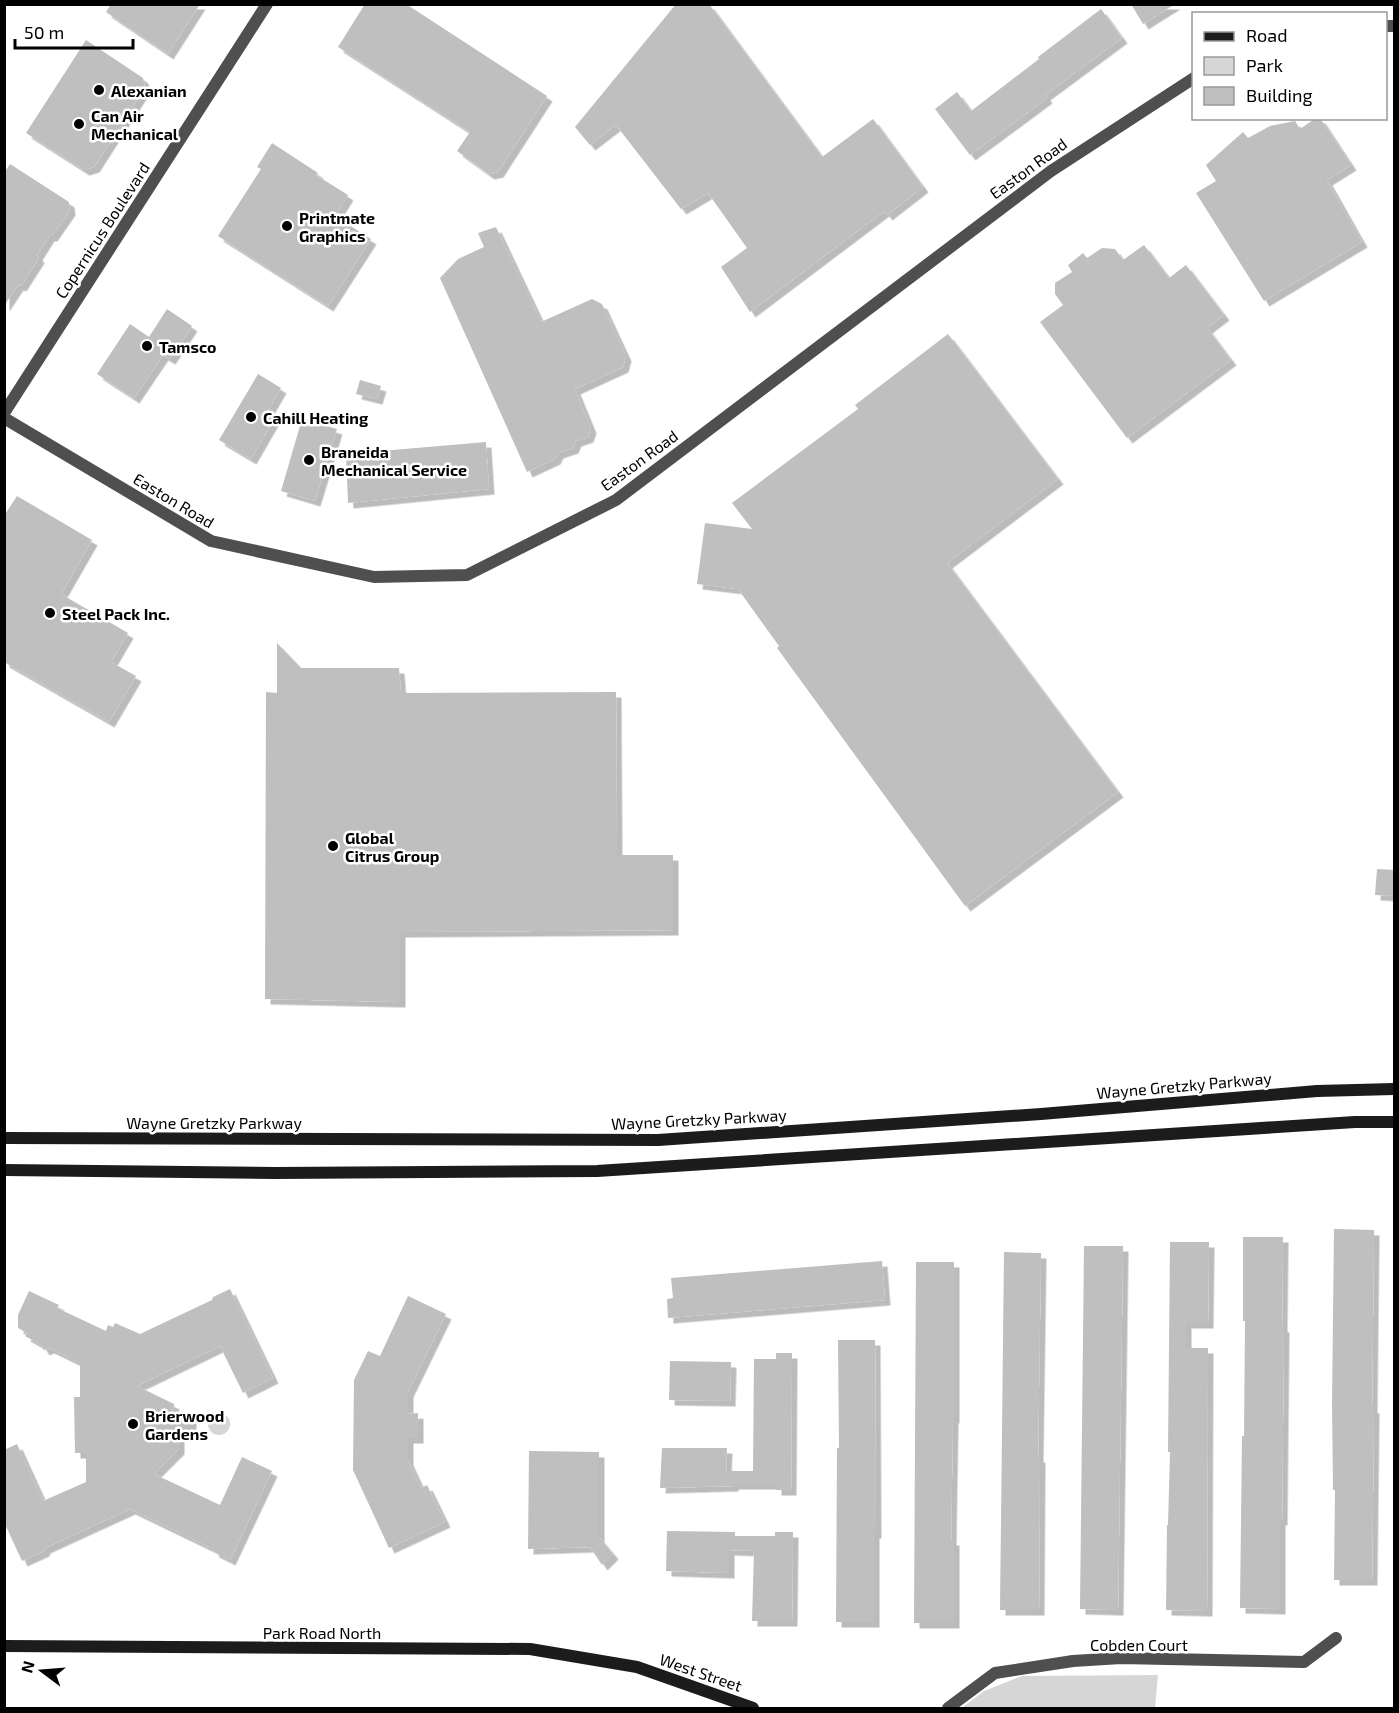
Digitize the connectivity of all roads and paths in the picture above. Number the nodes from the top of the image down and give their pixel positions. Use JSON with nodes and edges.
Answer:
{"nodes":[{"id":1,"x":267,"y":4,"type":"edge"},
{"id":2,"x":1192,"y":79,"type":"edge"},
{"id":3,"x":4,"y":413,"type":"edge"},
{"id":4,"x":4,"y":418,"type":"edge"},
{"id":5,"x":1395,"y":1089,"type":"edge"},
{"id":6,"x":1395,"y":1122,"type":"edge"},
{"id":7,"x":4,"y":1138,"type":"edge"},
{"id":8,"x":4,"y":1170,"type":"edge"},
{"id":9,"x":1336,"y":1638,"type":"dead end"},
{"id":10,"x":4,"y":1646,"type":"edge"},
{"id":11,"x":637,"y":1667,"type":"joint"},
{"id":12,"x":753,"y":1708,"type":"edge"},
{"id":13,"x":948,"y":1708,"type":"edge"}],
"edges":[{"from":1,"to":3,"type":"street","name":"Copernicus Boulevard"},
{"from":2,"to":4,"type":"street","name":"Easton Road"},
{"from":5,"to":7,"type":"main road","name":"Wayne Gretzky Parkway"},
{"from":6,"to":8,"type":"main road"},
{"from":9,"to":13,"type":"street","name":"Cobden Court"},
{"from":10,"to":11,"type":"main road","name":"Park Road North"},
{"from":11,"to":12,"type":"main road","name":"West Street"}]}
